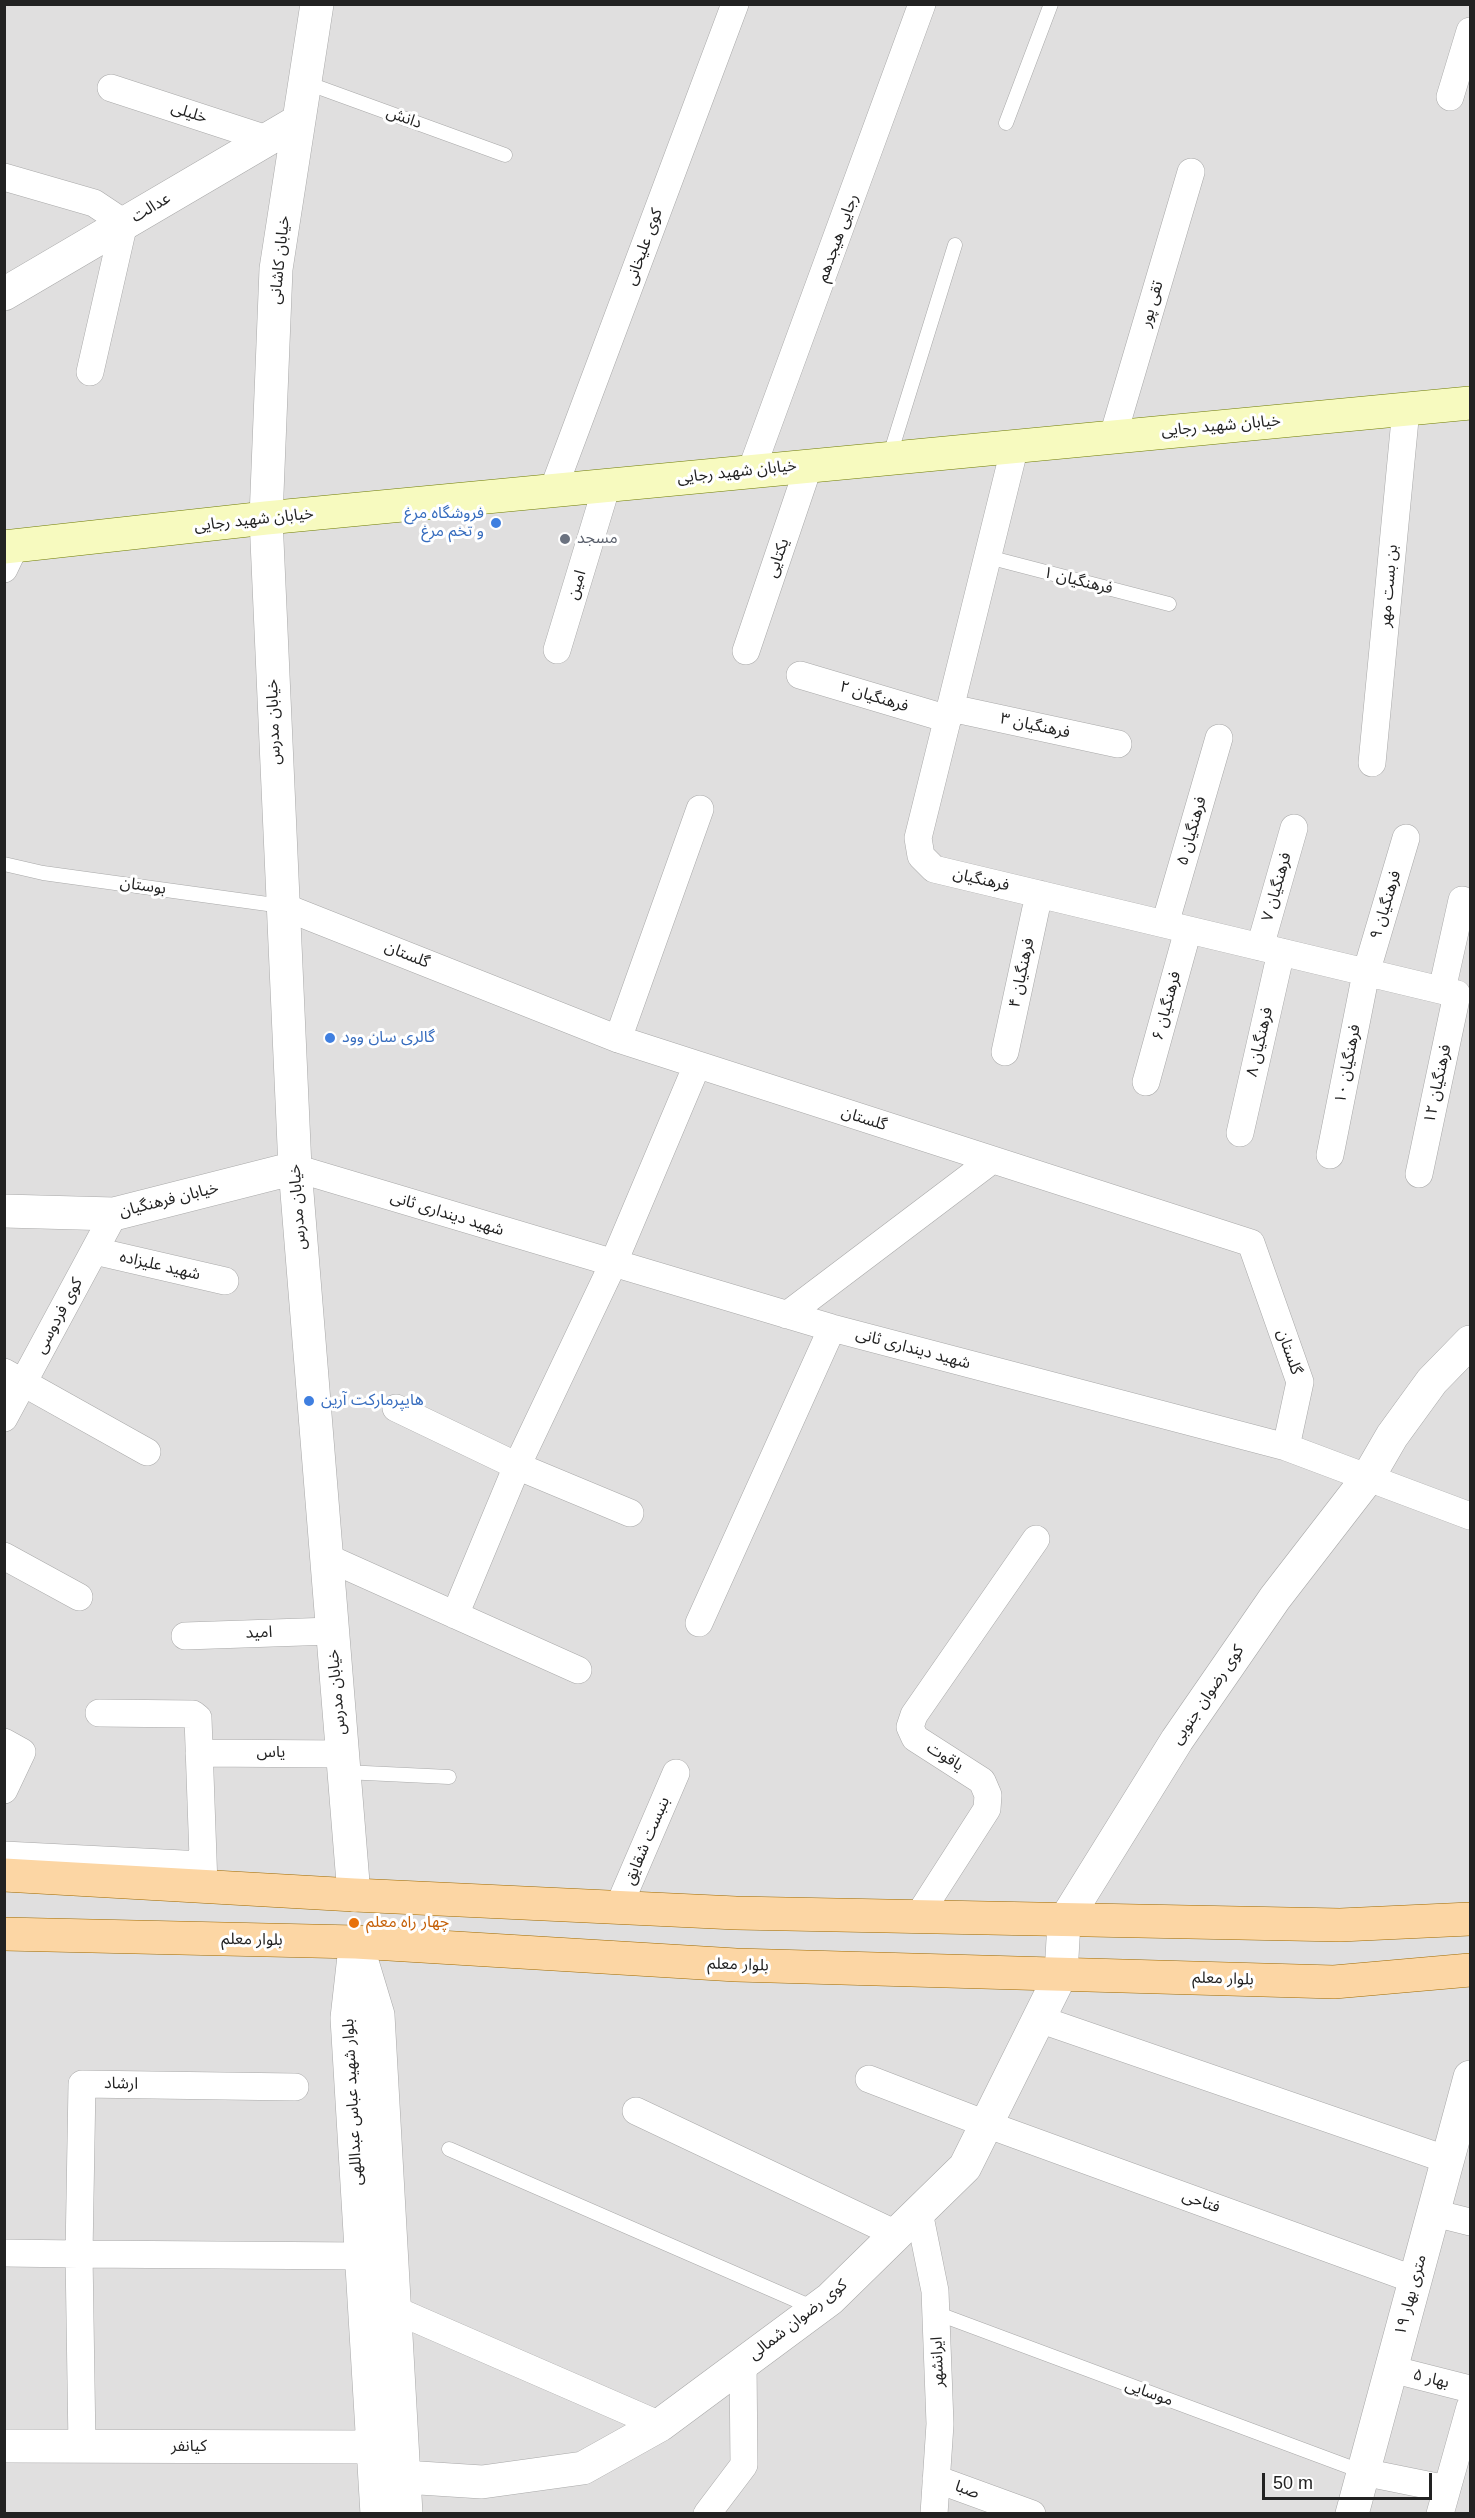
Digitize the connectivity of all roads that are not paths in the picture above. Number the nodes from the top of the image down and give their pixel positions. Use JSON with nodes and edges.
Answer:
{"nodes":[{"id":1,"x":317,"y":4,"type":"edge"},
{"id":2,"x":735,"y":4,"type":"edge"},
{"id":3,"x":922,"y":4,"type":"edge"},
{"id":4,"x":1051,"y":4,"type":"edge"},
{"id":5,"x":1470,"y":31,"type":"edge"},
{"id":6,"x":304,"y":82,"type":"junction"},
{"id":7,"x":111,"y":88,"type":"dead end"},
{"id":8,"x":1450,"y":96,"type":"dead end"},
{"id":9,"x":297,"y":122,"type":"junction"},
{"id":10,"x":1006,"y":123,"type":"dead end"},
{"id":11,"x":267,"y":139,"type":"junction"},
{"id":12,"x":505,"y":155,"type":"dead end"},
{"id":13,"x":1191,"y":172,"type":"dead end"},
{"id":14,"x":4,"y":177,"type":"edge"},
{"id":15,"x":124,"y":223,"type":"junction"},
{"id":16,"x":955,"y":245,"type":"dead end"},
{"id":17,"x":4,"y":294,"type":"edge"},
{"id":18,"x":90,"y":372,"type":"dead end"},
{"id":19,"x":1470,"y":403,"type":"edge"},
{"id":20,"x":1406,"y":409,"type":"junction"},
{"id":21,"x":1113,"y":436,"type":"junction"},
{"id":22,"x":1015,"y":446,"type":"junction"},
{"id":23,"x":889,"y":458,"type":"junction"},
{"id":24,"x":809,"y":465,"type":"junction"},
{"id":25,"x":751,"y":471,"type":"junction"},
{"id":26,"x":608,"y":485,"type":"junction"},
{"id":27,"x":554,"y":490,"type":"junction"},
{"id":28,"x":266,"y":518,"type":"junction"},
{"id":29,"x":8,"y":554,"type":"edge"},
{"id":30,"x":987,"y":557,"type":"junction"},
{"id":31,"x":1169,"y":604,"type":"dead end"},
{"id":32,"x":557,"y":650,"type":"dead end"},
{"id":33,"x":746,"y":651,"type":"dead end"},
{"id":34,"x":800,"y":675,"type":"dead end"},
{"id":35,"x":949,"y":714,"type":"junction"},
{"id":36,"x":1219,"y":738,"type":"dead end"},
{"id":37,"x":1118,"y":744,"type":"dead end"},
{"id":38,"x":1372,"y":763,"type":"dead end"},
{"id":39,"x":700,"y":809,"type":"dead end"},
{"id":40,"x":1294,"y":828,"type":"dead end"},
{"id":41,"x":1406,"y":838,"type":"dead end"},
{"id":42,"x":4,"y":864,"type":"edge"},
{"id":43,"x":1040,"y":894,"type":"junction"},
{"id":44,"x":1462,"y":900,"type":"dead end"},
{"id":45,"x":282,"y":906,"type":"junction"},
{"id":46,"x":1176,"y":927,"type":"junction"},
{"id":47,"x":1270,"y":949,"type":"junction"},
{"id":48,"x":1366,"y":973,"type":"junction"},
{"id":49,"x":1450,"y":992,"type":"junction"},
{"id":50,"x":618,"y":1039,"type":"junction"},
{"id":51,"x":1005,"y":1052,"type":"dead end"},
{"id":52,"x":697,"y":1065,"type":"junction"},
{"id":53,"x":1146,"y":1082,"type":"dead end"},
{"id":54,"x":1240,"y":1133,"type":"dead end"},
{"id":55,"x":1330,"y":1155,"type":"dead end"},
{"id":56,"x":992,"y":1160,"type":"junction"},
{"id":57,"x":295,"y":1168,"type":"junction"},
{"id":58,"x":1419,"y":1174,"type":"dead end"},
{"id":59,"x":4,"y":1211,"type":"edge"},
{"id":60,"x":114,"y":1214,"type":"junction"},
{"id":61,"x":95,"y":1251,"type":"junction"},
{"id":62,"x":613,"y":1264,"type":"junction"},
{"id":63,"x":225,"y":1281,"type":"dead end"},
{"id":64,"x":787,"y":1315,"type":"junction"},
{"id":65,"x":832,"y":1328,"type":"junction"},
{"id":66,"x":1470,"y":1342,"type":"edge"},
{"id":67,"x":14,"y":1377,"type":"edge"},
{"id":68,"x":396,"y":1408,"type":"dead end"},
{"id":69,"x":4,"y":1419,"type":"edge"},
{"id":70,"x":1286,"y":1447,"type":"junction"},
{"id":71,"x":147,"y":1452,"type":"dead end"},
{"id":72,"x":517,"y":1466,"type":"junction"},
{"id":73,"x":1367,"y":1479,"type":"junction"},
{"id":74,"x":630,"y":1513,"type":"dead end"},
{"id":75,"x":1470,"y":1516,"type":"edge"},
{"id":76,"x":1036,"y":1539,"type":"dead end"},
{"id":77,"x":4,"y":1556,"type":"edge"},
{"id":78,"x":326,"y":1557,"type":"junction"},
{"id":79,"x":80,"y":1597,"type":"dead end"},
{"id":80,"x":455,"y":1615,"type":"junction"},
{"id":81,"x":699,"y":1623,"type":"dead end"},
{"id":82,"x":332,"y":1631,"type":"junction"},
{"id":83,"x":186,"y":1636,"type":"dead end"},
{"id":84,"x":578,"y":1670,"type":"dead end"},
{"id":85,"x":99,"y":1713,"type":"dead end"},
{"id":86,"x":4,"y":1742,"type":"edge"},
{"id":87,"x":199,"y":1753,"type":"junction"},
{"id":88,"x":343,"y":1763,"type":"junction"},
{"id":89,"x":676,"y":1773,"type":"dead end"},
{"id":90,"x":449,"y":1777,"type":"dead end"},
{"id":91,"x":4,"y":1790,"type":"edge"},
{"id":92,"x":4,"y":1855,"type":"edge"},
{"id":93,"x":4,"y":1875,"type":"edge"},
{"id":94,"x":204,"y":1875,"type":"junction"},
{"id":95,"x":354,"y":1895,"type":"junction"},
{"id":96,"x":618,"y":1908,"type":"junction"},
{"id":97,"x":918,"y":1918,"type":"junction"},
{"id":98,"x":1470,"y":1919,"type":"edge"},
{"id":99,"x":1064,"y":1922,"type":"junction"},
{"id":100,"x":4,"y":1934,"type":"edge"},
{"id":101,"x":356,"y":1942,"type":"junction"},
{"id":102,"x":1470,"y":1970,"type":"edge"},
{"id":103,"x":1061,"y":1974,"type":"junction"},
{"id":104,"x":1039,"y":2019,"type":"junction"},
{"id":105,"x":1470,"y":2077,"type":"edge"},
{"id":106,"x":869,"y":2079,"type":"dead end"},
{"id":107,"x":294,"y":2087,"type":"dead end"},
{"id":108,"x":636,"y":2111,"type":"dead end"},
{"id":109,"x":986,"y":2124,"type":"junction"},
{"id":110,"x":449,"y":2149,"type":"dead end"},
{"id":111,"x":1448,"y":2160,"type":"junction"},
{"id":112,"x":919,"y":2212,"type":"junction"},
{"id":113,"x":1434,"y":2213,"type":"junction"},
{"id":114,"x":1470,"y":2222,"type":"edge"},
{"id":115,"x":896,"y":2234,"type":"junction"},
{"id":116,"x":4,"y":2253,"type":"edge"},
{"id":117,"x":80,"y":2254,"type":"junction"},
{"id":118,"x":361,"y":2256,"type":"junction"},
{"id":119,"x":1416,"y":2280,"type":"junction"},
{"id":120,"x":393,"y":2309,"type":"junction"},
{"id":121,"x":816,"y":2309,"type":"junction"},
{"id":122,"x":936,"y":2313,"type":"junction"},
{"id":123,"x":743,"y":2363,"type":"junction"},
{"id":124,"x":1391,"y":2368,"type":"junction"},
{"id":125,"x":1470,"y":2389,"type":"edge"},
{"id":126,"x":1470,"y":2407,"type":"edge"},
{"id":127,"x":660,"y":2425,"type":"junction"},
{"id":128,"x":4,"y":2446,"type":"edge"},
{"id":129,"x":82,"y":2446,"type":"junction"},
{"id":130,"x":373,"y":2447,"type":"junction"},
{"id":131,"x":1364,"y":2472,"type":"junction"},
{"id":132,"x":404,"y":2478,"type":"junction"},
{"id":133,"x":936,"y":2479,"type":"junction"},
{"id":134,"x":1443,"y":2501,"type":"edge"},
{"id":135,"x":377,"y":2514,"type":"edge"},
{"id":136,"x":406,"y":2514,"type":"edge"},
{"id":137,"x":707,"y":2514,"type":"edge"},
{"id":138,"x":934,"y":2514,"type":"edge"},
{"id":139,"x":1032,"y":2514,"type":"edge"},
{"id":140,"x":1352,"y":2514,"type":"edge"}],
"edges":[{"from":1,"to":6,"type":"street","name":"خیابان کاشانی"},
{"from":2,"to":27,"type":"street","name":"کوی علیخانی"},
{"from":3,"to":25,"type":"street","name":"رجایی هیجدهم"},
{"from":4,"to":10,"type":"lane"},
{"from":5,"to":8,"type":"street"},
{"from":6,"to":9,"type":"street","name":"خیابان کاشانی"},
{"from":6,"to":12,"type":"lane","name":"دانش"},
{"from":7,"to":11,"type":"street","name":"خلیلی"},
{"from":9,"to":11,"type":"street","name":"عدالت"},
{"from":9,"to":28,"type":"street","name":"خیابان کاشانی"},
{"from":11,"to":15,"type":"street","name":"عدالت"},
{"from":13,"to":21,"type":"street","name":"تقی پور"},
{"from":14,"to":15,"type":"street"},
{"from":15,"to":17,"type":"street","name":"عدالت"},
{"from":15,"to":18,"type":"street"},
{"from":16,"to":23,"type":"lane"},
{"from":19,"to":20,"type":"main road","name":"خیابان شهید رجایی"},
{"from":20,"to":21,"type":"main road","name":"خیابان شهید رجایی"},
{"from":20,"to":38,"type":"street","name":"بن بست مهر"},
{"from":21,"to":22,"type":"main road","name":"خیابان شهید رجایی"},
{"from":22,"to":23,"type":"main road","name":"خیابان شهید رجایی"},
{"from":22,"to":30,"type":"street","name":"فرهنگیان"},
{"from":23,"to":24,"type":"main road","name":"خیابان شهید رجایی"},
{"from":24,"to":25,"type":"main road","name":"خیابان شهید رجایی"},
{"from":24,"to":33,"type":"street","name":"یکتایی"},
{"from":25,"to":26,"type":"main road","name":"خیابان شهید رجایی"},
{"from":26,"to":27,"type":"main road","name":"خیابان شهید رجایی"},
{"from":26,"to":32,"type":"street","name":"امین"},
{"from":27,"to":28,"type":"main road","name":"خیابان شهید رجایی"},
{"from":28,"to":29,"type":"main road","name":"خیابان شهید رجایی"},
{"from":28,"to":45,"type":"street","name":"خیابان مدرس"},
{"from":30,"to":31,"type":"lane","name":"فرهنگیان ۱"},
{"from":30,"to":35,"type":"street","name":"فرهنگیان"},
{"from":34,"to":35,"type":"street","name":"فرهنگیان ۲"},
{"from":35,"to":37,"type":"street","name":"فرهنگیان ۳"},
{"from":35,"to":43,"type":"street","name":"فرهنگیان"},
{"from":36,"to":46,"type":"street","name":"فرهنگیان ۵"},
{"from":39,"to":50,"type":"street"},
{"from":40,"to":47,"type":"street","name":"فرهنگیان ۷"},
{"from":41,"to":48,"type":"street","name":"فرهنگیان ۹"},
{"from":42,"to":45,"type":"lane","name":"بوستان"},
{"from":43,"to":46,"type":"street","name":"فرهنگیان"},
{"from":43,"to":51,"type":"street","name":"فرهنگیان ۴"},
{"from":44,"to":49,"type":"street","name":"فرهنگیان ۱۲"},
{"from":45,"to":50,"type":"street","name":"گلستان"},
{"from":45,"to":57,"type":"street","name":"خیابان مدرس"},
{"from":46,"to":47,"type":"street","name":"فرهنگیان"},
{"from":46,"to":53,"type":"street","name":"فرهنگیان ۶"},
{"from":47,"to":48,"type":"street","name":"فرهنگیان"},
{"from":47,"to":54,"type":"street","name":"فرهنگیان ۸"},
{"from":48,"to":49,"type":"street","name":"فرهنگیان"},
{"from":48,"to":55,"type":"street","name":"فرهنگیان ۱۰"},
{"from":49,"to":58,"type":"street","name":"فرهنگیان ۱۲"},
{"from":50,"to":52,"type":"street","name":"گلستان"},
{"from":52,"to":56,"type":"street","name":"گلستان"},
{"from":52,"to":62,"type":"street"},
{"from":56,"to":64,"type":"street"},
{"from":56,"to":70,"type":"street","name":"گلستان"},
{"from":57,"to":60,"type":"street","name":"خیابان فرهنگیان"},
{"from":57,"to":62,"type":"street","name":"شهید دینداری ثانی"},
{"from":57,"to":78,"type":"street","name":"خیابان مدرس"},
{"from":59,"to":60,"type":"street","name":"خیابان فرهنگیان"},
{"from":60,"to":61,"type":"street","name":"کوی فردوسی"},
{"from":61,"to":63,"type":"street","name":"شهید علیزاده"},
{"from":61,"to":67,"type":"street","name":"کوی فردوسی"},
{"from":62,"to":64,"type":"street","name":"شهید دینداری ثانی"},
{"from":62,"to":72,"type":"street"},
{"from":64,"to":65,"type":"street","name":"شهید دینداری ثانی"},
{"from":65,"to":70,"type":"street","name":"شهید دینداری ثانی"},
{"from":65,"to":81,"type":"street"},
{"from":66,"to":73,"type":"street"},
{"from":67,"to":69,"type":"street","name":"کوی فردوسی"},
{"from":67,"to":71,"type":"street"},
{"from":68,"to":72,"type":"street"},
{"from":70,"to":73,"type":"street","name":"شهید دینداری ثانی"},
{"from":72,"to":74,"type":"street"},
{"from":72,"to":80,"type":"street"},
{"from":73,"to":75,"type":"street","name":"شهید دینداری ثانی"},
{"from":73,"to":99,"type":"street","name":"کوی رضوان جنوبی"},
{"from":76,"to":97,"type":"street","name":"یاقوت"},
{"from":77,"to":79,"type":"street"},
{"from":78,"to":80,"type":"street"},
{"from":78,"to":82,"type":"street","name":"خیابان مدرس"},
{"from":80,"to":84,"type":"street"},
{"from":82,"to":83,"type":"street","name":"امید"},
{"from":82,"to":88,"type":"street","name":"خیابان مدرس"},
{"from":85,"to":87,"type":"street"},
{"from":86,"to":91,"type":"street"},
{"from":87,"to":88,"type":"street","name":"یاس"},
{"from":87,"to":94,"type":"street"},
{"from":88,"to":90,"type":"lane"},
{"from":88,"to":95,"type":"street","name":"خیابان مدرس"},
{"from":89,"to":96,"type":"street","name":"بنبست شقایق"},
{"from":92,"to":94,"type":"street"},
{"from":93,"to":94,"type":"main road"},
{"from":94,"to":95,"type":"main road"},
{"from":95,"to":96,"type":"main road"},
{"from":95,"to":101,"type":"main road"},
{"from":96,"to":97,"type":"main road"},
{"from":97,"to":99,"type":"main road"},
{"from":98,"to":99,"type":"main road"},
{"from":99,"to":103,"type":"street"},
{"from":100,"to":101,"type":"main road","name":"بلوار معلم"},
{"from":101,"to":103,"type":"main road","name":"بلوار معلم"},
{"from":101,"to":118,"type":"street","name":"بلوار شهید عباس عبداللهی"},
{"from":101,"to":120,"type":"street","name":"بلوار شهید عباس عبداللهی"},
{"from":102,"to":103,"type":"main road","name":"بلوار معلم"},
{"from":103,"to":104,"type":"street","name":"کوی رضوان شمالی"},
{"from":104,"to":109,"type":"street","name":"کوی رضوان شمالی"},
{"from":104,"to":111,"type":"street"},
{"from":105,"to":111,"type":"street","name":"۱۹ متری بهار"},
{"from":106,"to":109,"type":"street","name":"فتاحی"},
{"from":107,"to":117,"type":"street","name":"ارشاد"},
{"from":108,"to":115,"type":"street"},
{"from":109,"to":112,"type":"street","name":"کوی رضوان شمالی"},
{"from":109,"to":119,"type":"street","name":"فتاحی"},
{"from":110,"to":121,"type":"lane"},
{"from":111,"to":113,"type":"street","name":"۱۹ متری بهار"},
{"from":112,"to":115,"type":"street","name":"کوی رضوان شمالی"},
{"from":112,"to":122,"type":"street","name":"ایرانشهر"},
{"from":113,"to":114,"type":"street"},
{"from":113,"to":119,"type":"street","name":"۱۹ متری بهار"},
{"from":115,"to":121,"type":"street","name":"کوی رضوان شمالی"},
{"from":116,"to":117,"type":"street"},
{"from":117,"to":118,"type":"street"},
{"from":117,"to":129,"type":"street","name":"ارشاد"},
{"from":118,"to":130,"type":"street","name":"بلوار شهید عباس عبداللهی"},
{"from":119,"to":124,"type":"street","name":"۱۹ متری بهار"},
{"from":120,"to":127,"type":"street"},
{"from":120,"to":132,"type":"street","name":"بلوار شهید عباس عبداللهی"},
{"from":121,"to":123,"type":"street","name":"کوی رضوان شمالی"},
{"from":122,"to":131,"type":"lane","name":"موسایی"},
{"from":122,"to":133,"type":"street","name":"ایرانشهر"},
{"from":123,"to":127,"type":"street","name":"کوی رضوان شمالی"},
{"from":123,"to":137,"type":"street"},
{"from":124,"to":125,"type":"street","name":"بهار ۵"},
{"from":124,"to":131,"type":"street","name":"۱۹ متری بهار"},
{"from":126,"to":134,"type":"street"},
{"from":127,"to":132,"type":"street","name":"کوی رضوان شمالی"},
{"from":128,"to":129,"type":"street","name":"کیانفر"},
{"from":129,"to":130,"type":"street","name":"کیانفر"},
{"from":130,"to":135,"type":"street","name":"بلوار شهید عباس عبداللهی"},
{"from":131,"to":134,"type":"street"},
{"from":131,"to":140,"type":"street","name":"۱۹ متری بهار"},
{"from":132,"to":136,"type":"street","name":"بلوار شهید عباس عبداللهی"},
{"from":133,"to":138,"type":"street","name":"ایرانشهر"},
{"from":133,"to":139,"type":"street","name":"صبا"}]}
